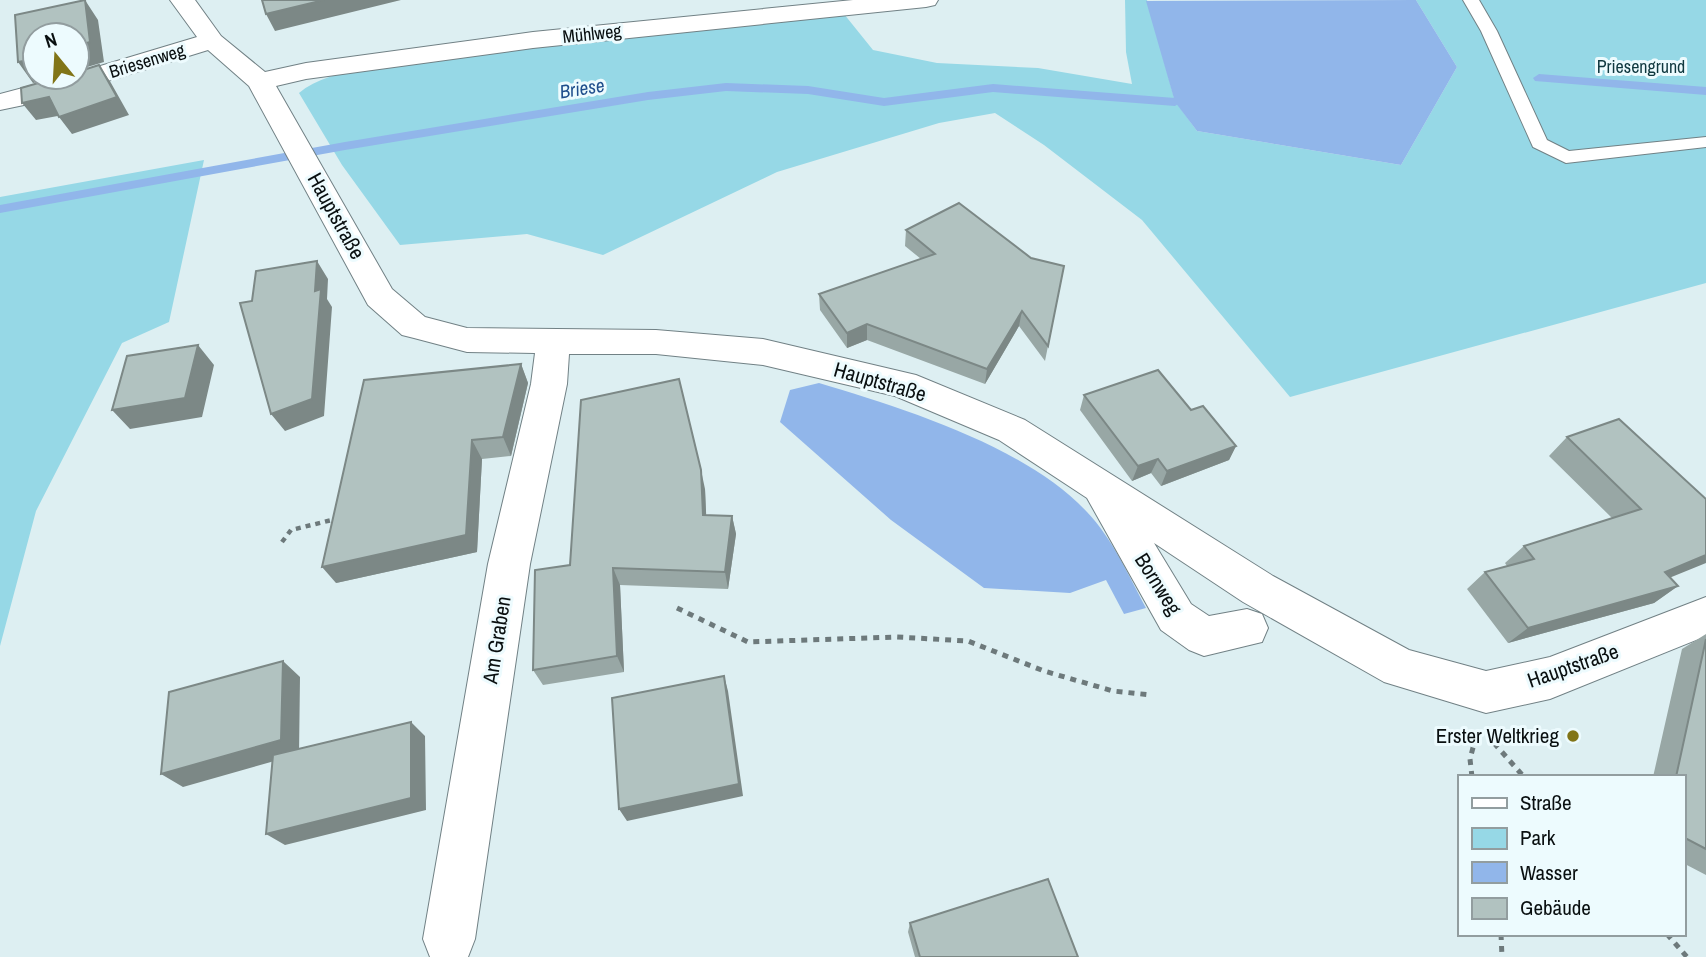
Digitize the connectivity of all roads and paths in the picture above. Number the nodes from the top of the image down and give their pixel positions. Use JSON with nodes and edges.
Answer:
{"nodes":[{"id":1,"x":183,"y":0,"type":"edge"},
{"id":2,"x":926,"y":0,"type":"edge"},
{"id":3,"x":1471,"y":0,"type":"edge"},
{"id":4,"x":212,"y":41,"type":"junction"},
{"id":5,"x":260,"y":81,"type":"junction"},
{"id":6,"x":0,"y":102,"type":"edge"},
{"id":7,"x":1706,"y":142,"type":"edge"},
{"id":8,"x":553,"y":343,"type":"junction"},
{"id":9,"x":1099,"y":486,"type":"junction"},
{"id":10,"x":342,"y":517,"type":"edge"},
{"id":11,"x":282,"y":542,"type":"dead end"},
{"id":12,"x":677,"y":608,"type":"dead end"},
{"id":13,"x":1706,"y":616,"type":"edge"},
{"id":14,"x":1247,"y":628,"type":"dead end"},
{"id":15,"x":1151,"y":695,"type":"dead end"},
{"id":16,"x":1488,"y":735,"type":"dead end"},
{"id":17,"x":1522,"y":775,"type":"edge"},
{"id":18,"x":1502,"y":936,"type":"edge"},
{"id":19,"x":1669,"y":936,"type":"edge"},
{"id":20,"x":449,"y":939,"type":"dead end"},
{"id":21,"x":1502,"y":957,"type":"edge"},
{"id":22,"x":1687,"y":957,"type":"edge"}],
"edges":[{"from":1,"to":4,"type":"street","name":"Hauptstraße"},
{"from":2,"to":5,"type":"street","name":"Mühlweg"},
{"from":3,"to":7,"type":"lane"},
{"from":4,"to":5,"type":"street","name":"Hauptstraße"},
{"from":4,"to":6,"type":"street","name":"Briesenweg"},
{"from":5,"to":8,"type":"street","name":"Hauptstraße"},
{"from":8,"to":9,"type":"street","name":"Hauptstraße"},
{"from":8,"to":20,"type":"street","name":"Am Graben"},
{"from":9,"to":13,"type":"street","name":"Hauptstraße"},
{"from":9,"to":14,"type":"street","name":"Bornweg"},
{"from":10,"to":11,"type":"path"},
{"from":12,"to":15,"type":"path"},
{"from":16,"to":17,"type":"path"},
{"from":18,"to":21,"type":"path"},
{"from":19,"to":22,"type":"path"}]}
